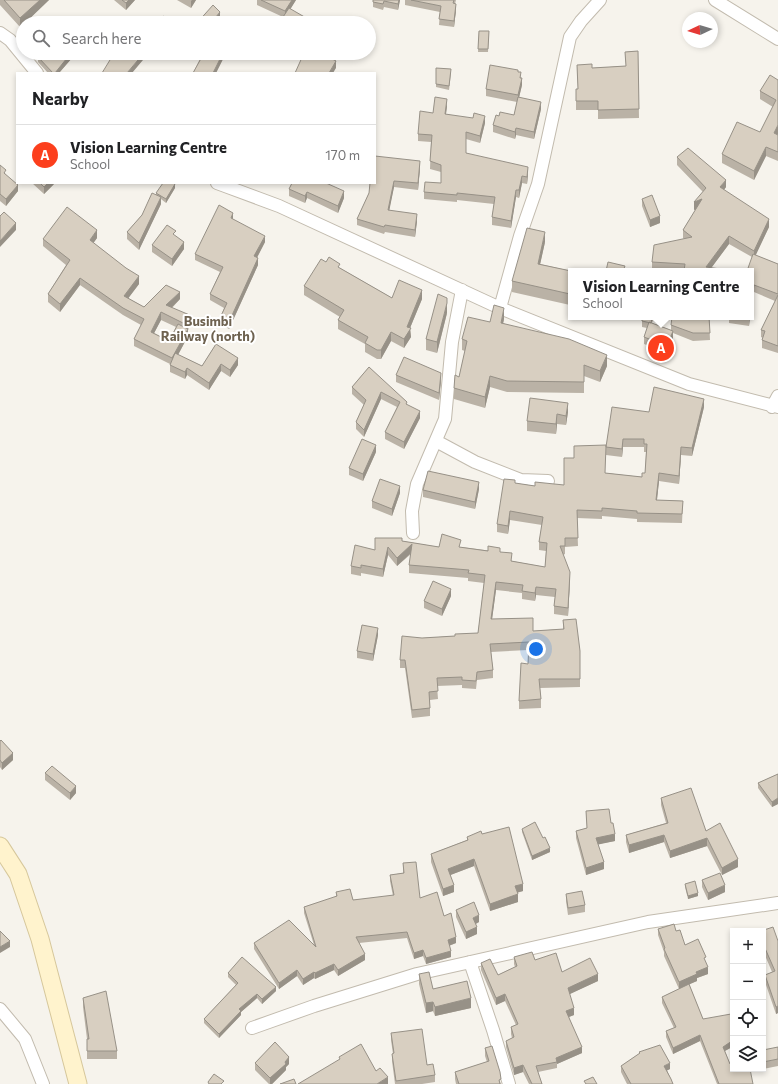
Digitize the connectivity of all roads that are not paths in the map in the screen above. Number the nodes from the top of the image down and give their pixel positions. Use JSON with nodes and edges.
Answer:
{"nodes":[{"id":1,"x":600,"y":0,"type":"edge"},
{"id":2,"x":715,"y":0,"type":"edge"},
{"id":3,"x":0,"y":32,"type":"edge"},
{"id":4,"x":778,"y":39,"type":"edge"},
{"id":5,"x":16,"y":47,"type":"edge"},
{"id":6,"x":26,"y":60,"type":"edge"},
{"id":7,"x":36,"y":72,"type":"edge"},
{"id":8,"x":220,"y":184,"type":"edge"},
{"id":9,"x":462,"y":290,"type":"junction"},
{"id":10,"x":500,"y":308,"type":"junction"},
{"id":11,"x":778,"y":396,"type":"edge"},
{"id":12,"x":775,"y":407,"type":"edge"},
{"id":13,"x":436,"y":441,"type":"junction"},
{"id":14,"x":548,"y":481,"type":"dead end"},
{"id":15,"x":413,"y":533,"type":"dead end"},
{"id":16,"x":0,"y":846,"type":"edge"},
{"id":17,"x":778,"y":903,"type":"edge"},
{"id":18,"x":470,"y":962,"type":"junction"},
{"id":19,"x":0,"y":1009,"type":"edge"},
{"id":20,"x":252,"y":1028,"type":"dead end"},
{"id":21,"x":43,"y":1084,"type":"edge"},
{"id":22,"x":78,"y":1084,"type":"edge"},
{"id":23,"x":509,"y":1084,"type":"edge"}],
"edges":[{"from":1,"to":10,"type":"street"},
{"from":2,"to":4,"type":"street"},
{"from":3,"to":5,"type":"street"},
{"from":6,"to":7,"type":"street"},
{"from":8,"to":9,"type":"street"},
{"from":9,"to":10,"type":"street"},
{"from":9,"to":13,"type":"street"},
{"from":10,"to":12,"type":"street"},
{"from":11,"to":12,"type":"street"},
{"from":13,"to":14,"type":"street"},
{"from":13,"to":15,"type":"street"},
{"from":16,"to":22,"type":"main road"},
{"from":17,"to":18,"type":"street"},
{"from":18,"to":20,"type":"street"},
{"from":18,"to":23,"type":"street"},
{"from":19,"to":21,"type":"street"}]}
